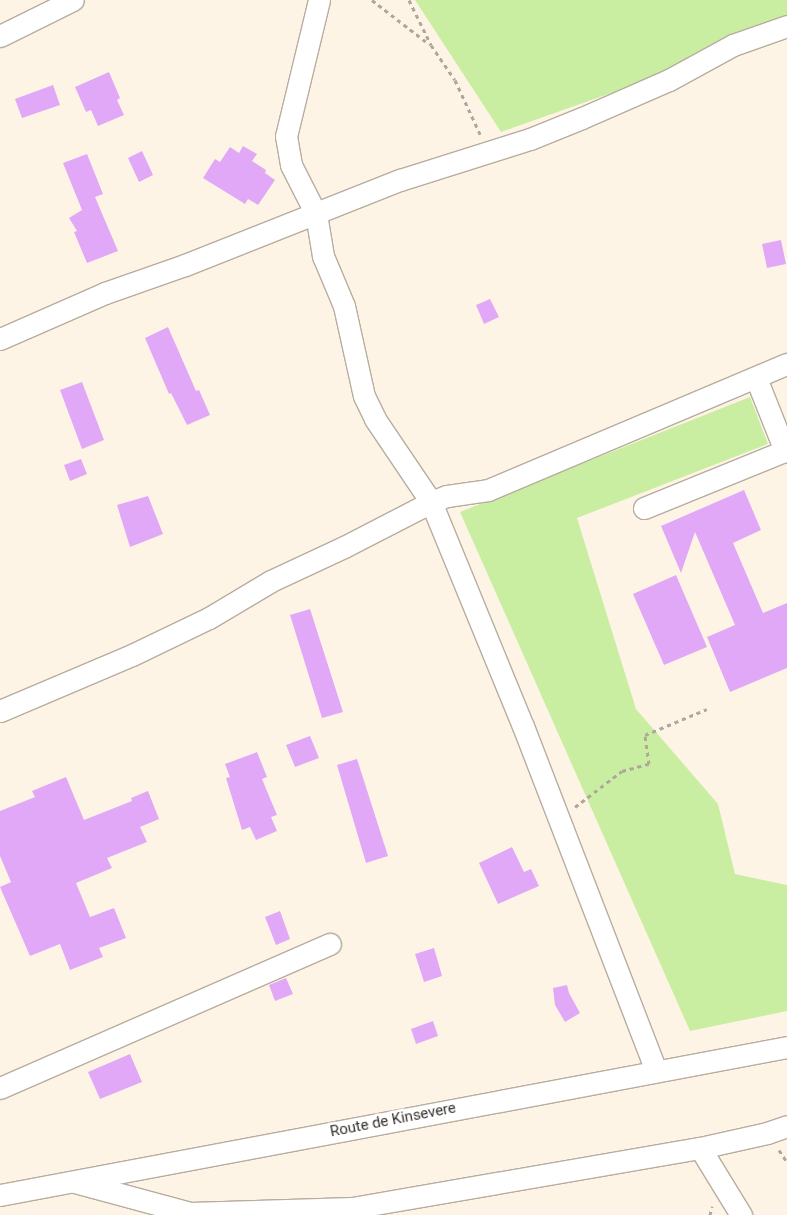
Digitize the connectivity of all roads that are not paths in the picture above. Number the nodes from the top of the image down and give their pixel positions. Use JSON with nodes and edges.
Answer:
{"nodes":[{"id":1,"x":73,"y":0,"type":"edge"},
{"id":2,"x":319,"y":0,"type":"edge"},
{"id":3,"x":787,"y":26,"type":"edge"},
{"id":4,"x":0,"y":36,"type":"edge"},
{"id":5,"x":316,"y":214,"type":"junction"},
{"id":6,"x":0,"y":339,"type":"edge"},
{"id":7,"x":787,"y":364,"type":"edge"},
{"id":8,"x":756,"y":378,"type":"junction"},
{"id":9,"x":786,"y":450,"type":"edge"},
{"id":10,"x":431,"y":502,"type":"junction"},
{"id":11,"x":644,"y":508,"type":"dead end"},
{"id":12,"x":0,"y":711,"type":"edge"},
{"id":13,"x":330,"y":944,"type":"dead end"},
{"id":14,"x":787,"y":1047,"type":"edge"},
{"id":15,"x":656,"y":1071,"type":"junction"},
{"id":16,"x":0,"y":1088,"type":"edge"},
{"id":17,"x":787,"y":1126,"type":"edge"},
{"id":18,"x":700,"y":1148,"type":"junction"},
{"id":19,"x":70,"y":1180,"type":"junction"},
{"id":20,"x":0,"y":1195,"type":"edge"},
{"id":21,"x":353,"y":1212,"type":"edge"},
{"id":22,"x":741,"y":1215,"type":"edge"}],
"edges":[{"from":1,"to":4,"type":"street"},
{"from":2,"to":5,"type":"street"},
{"from":3,"to":5,"type":"street"},
{"from":5,"to":6,"type":"street"},
{"from":5,"to":10,"type":"street"},
{"from":7,"to":8,"type":"street"},
{"from":8,"to":9,"type":"street"},
{"from":8,"to":10,"type":"street"},
{"from":9,"to":11,"type":"street"},
{"from":10,"to":12,"type":"street"},
{"from":10,"to":15,"type":"street"},
{"from":13,"to":16,"type":"street"},
{"from":14,"to":15,"type":"street","name":"Route de Kinsevere"},
{"from":15,"to":19,"type":"street","name":"Route de Kinsevere"},
{"from":17,"to":18,"type":"street"},
{"from":18,"to":21,"type":"street"},
{"from":18,"to":22,"type":"street"},
{"from":19,"to":20,"type":"street","name":"Route de Kinsevere"},
{"from":19,"to":21,"type":"street"}]}
